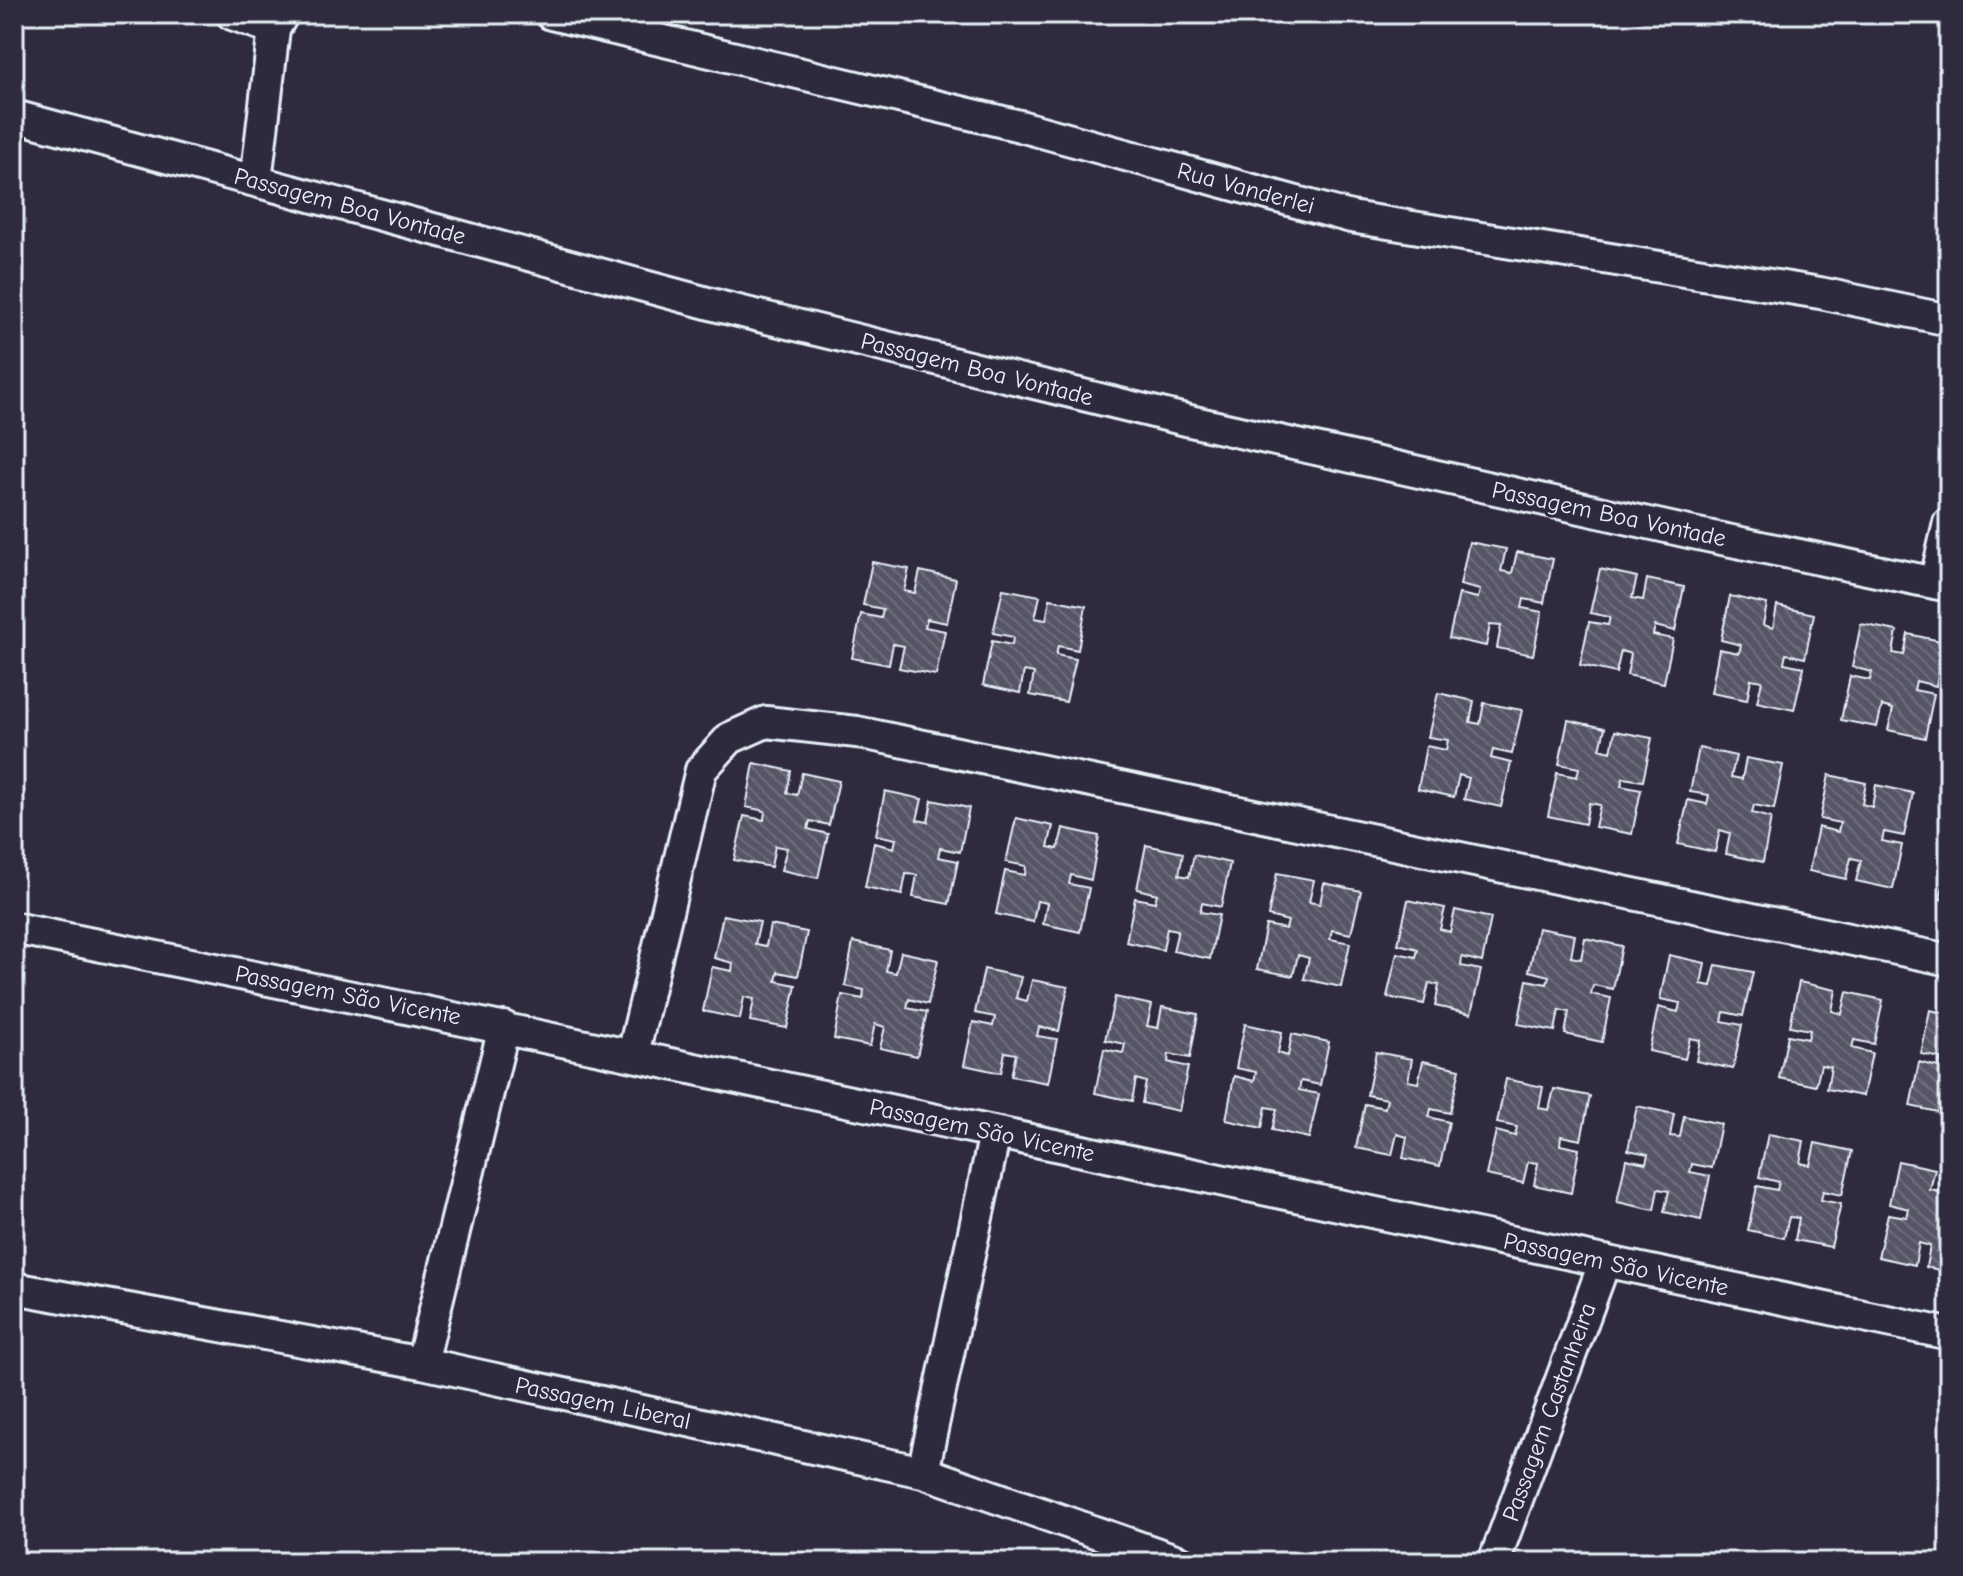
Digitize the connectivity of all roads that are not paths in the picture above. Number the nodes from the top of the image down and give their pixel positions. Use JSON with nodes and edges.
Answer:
{"nodes":[{"id":1,"x":232,"y":14,"type":"edge"},
{"id":2,"x":551,"y":14,"type":"edge"},
{"id":3,"x":278,"y":21,"type":"edge"},
{"id":4,"x":14,"y":116,"type":"edge"},
{"id":5,"x":256,"y":181,"type":"junction"},
{"id":6,"x":1949,"y":320,"type":"edge"},
{"id":7,"x":1949,"y":523,"type":"edge"},
{"id":8,"x":1942,"y":585,"type":"edge"},
{"id":9,"x":14,"y":928,"type":"edge"},
{"id":10,"x":1949,"y":960,"type":"edge"},
{"id":11,"x":504,"y":1027,"type":"junction"},
{"id":12,"x":633,"y":1054,"type":"junction"},
{"id":13,"x":995,"y":1133,"type":"junction"},
{"id":14,"x":1605,"y":1261,"type":"junction"},
{"id":15,"x":14,"y":1288,"type":"edge"},
{"id":16,"x":1949,"y":1334,"type":"edge"},
{"id":17,"x":422,"y":1363,"type":"junction"},
{"id":18,"x":923,"y":1472,"type":"junction"},
{"id":19,"x":1181,"y":1562,"type":"edge"},
{"id":20,"x":1494,"y":1562,"type":"edge"}],
"edges":[{"from":1,"to":3,"type":"street"},
{"from":2,"to":6,"type":"street","name":"Rua Vanderlei"},
{"from":3,"to":5,"type":"street"},
{"from":4,"to":5,"type":"street","name":"Passagem Boa Vontade"},
{"from":5,"to":8,"type":"street","name":"Passagem Boa Vontade"},
{"from":7,"to":8,"type":"street"},
{"from":9,"to":11,"type":"street","name":"Passagem São Vicente"},
{"from":10,"to":12,"type":"street"},
{"from":11,"to":12,"type":"street","name":"Passagem São Vicente"},
{"from":11,"to":17,"type":"street"},
{"from":12,"to":13,"type":"street","name":"Passagem São Vicente"},
{"from":13,"to":14,"type":"street","name":"Passagem São Vicente"},
{"from":13,"to":18,"type":"street"},
{"from":14,"to":16,"type":"street","name":"Passagem São Vicente"},
{"from":14,"to":20,"type":"street","name":"Passagem Castanheira"},
{"from":15,"to":17,"type":"street","name":"Passagem Liberal"},
{"from":17,"to":18,"type":"street","name":"Passagem Liberal"},
{"from":18,"to":19,"type":"street","name":"Passagem Liberal"}]}
